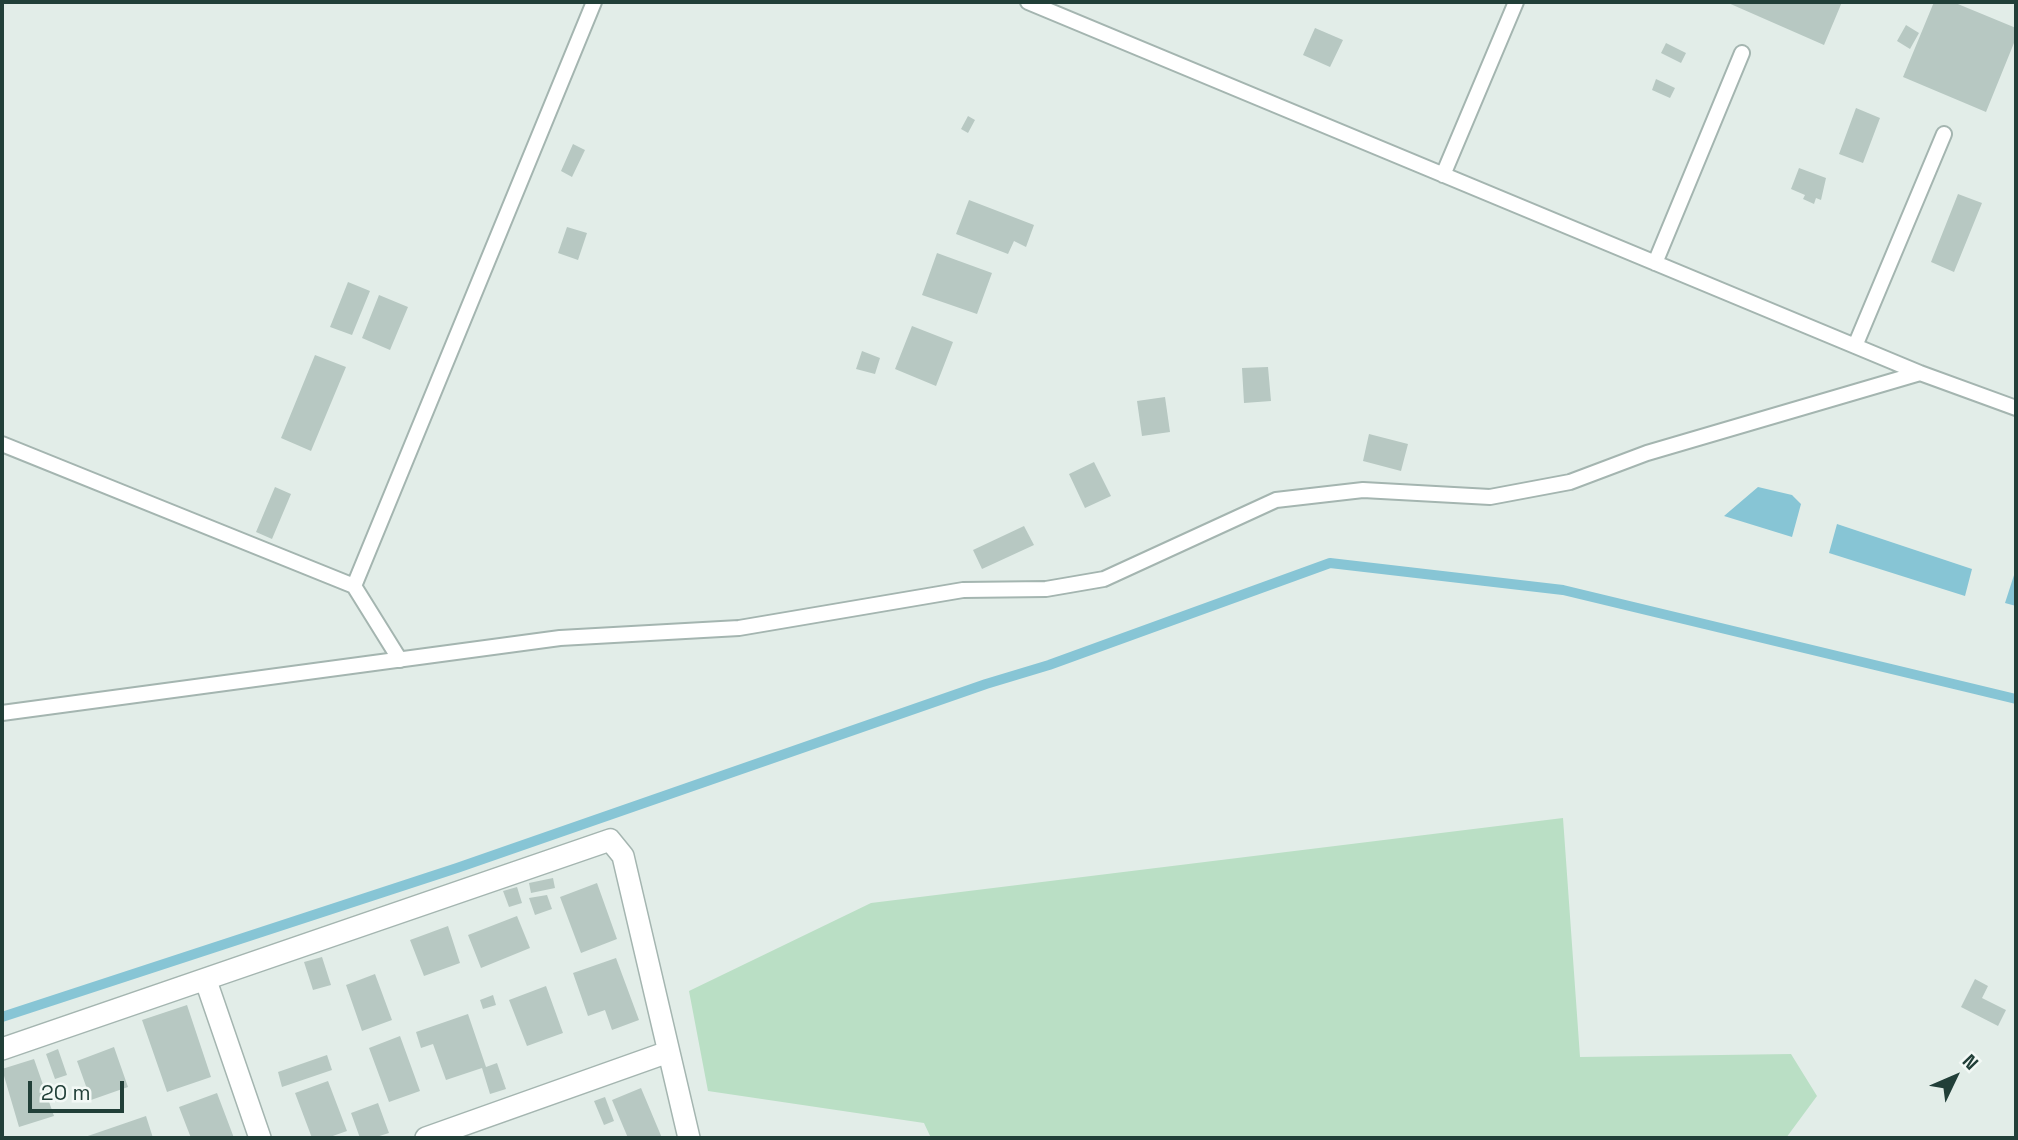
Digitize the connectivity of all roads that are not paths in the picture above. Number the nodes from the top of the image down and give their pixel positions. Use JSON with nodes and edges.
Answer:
{"nodes":[{"id":1,"x":594,"y":2,"type":"edge"},
{"id":2,"x":1028,"y":2,"type":"edge"},
{"id":3,"x":1516,"y":2,"type":"edge"},
{"id":4,"x":1742,"y":53,"type":"dead end"},
{"id":5,"x":1944,"y":134,"type":"dead end"},
{"id":6,"x":1443,"y":174,"type":"junction"},
{"id":7,"x":1655,"y":263,"type":"junction"},
{"id":8,"x":1855,"y":346,"type":"junction"},
{"id":9,"x":1920,"y":373,"type":"junction"},
{"id":10,"x":2016,"y":408,"type":"edge"},
{"id":11,"x":2,"y":444,"type":"edge"},
{"id":12,"x":354,"y":586,"type":"junction"},
{"id":13,"x":400,"y":660,"type":"junction"},
{"id":14,"x":2,"y":713,"type":"edge"},
{"id":15,"x":206,"y":981,"type":"junction"},
{"id":16,"x":2,"y":1049,"type":"edge"},
{"id":17,"x":668,"y":1052,"type":"junction"},
{"id":18,"x":260,"y":1138,"type":"edge"},
{"id":19,"x":426,"y":1138,"type":"edge"},
{"id":20,"x":689,"y":1138,"type":"edge"}],
"edges":[{"from":1,"to":12,"type":"lane"},
{"from":2,"to":6,"type":"lane"},
{"from":3,"to":6,"type":"lane"},
{"from":4,"to":7,"type":"lane"},
{"from":5,"to":8,"type":"lane"},
{"from":6,"to":7,"type":"lane"},
{"from":7,"to":8,"type":"lane"},
{"from":8,"to":9,"type":"lane"},
{"from":9,"to":10,"type":"lane"},
{"from":9,"to":13,"type":"lane"},
{"from":11,"to":12,"type":"lane"},
{"from":12,"to":13,"type":"lane"},
{"from":13,"to":14,"type":"lane"},
{"from":15,"to":16,"type":"street"},
{"from":15,"to":17,"type":"street"},
{"from":15,"to":18,"type":"street"},
{"from":17,"to":19,"type":"street"},
{"from":17,"to":20,"type":"street"}]}
